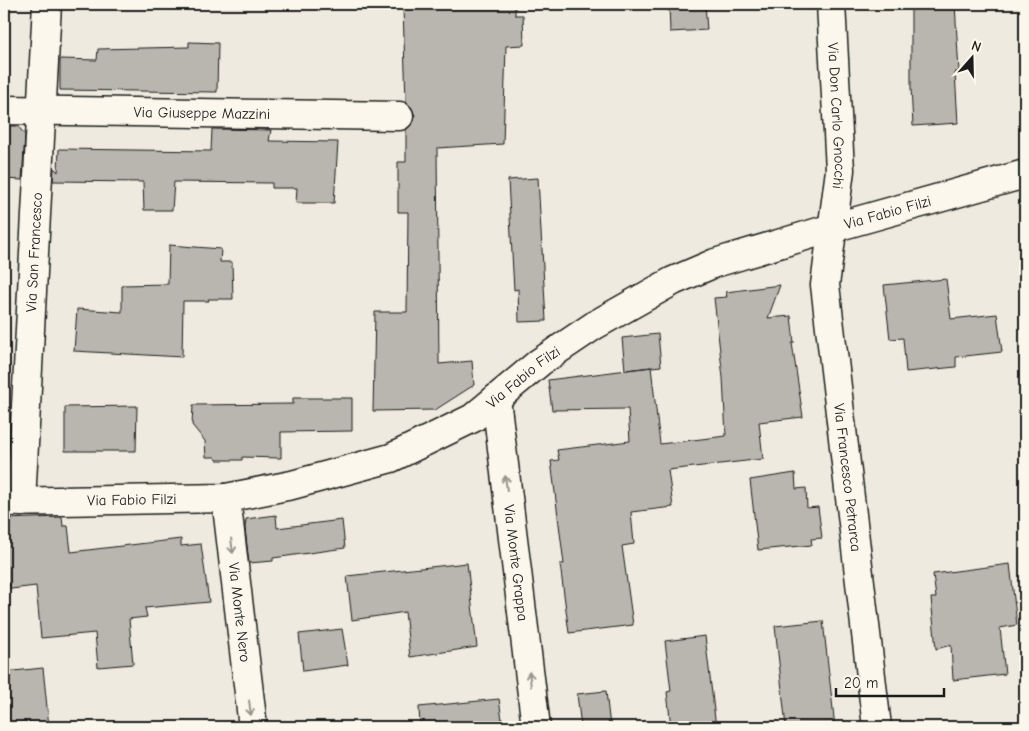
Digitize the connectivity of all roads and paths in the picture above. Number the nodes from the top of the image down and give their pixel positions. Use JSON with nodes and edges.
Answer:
{"nodes":[{"id":1,"x":47,"y":4,"type":"edge"},
{"id":2,"x":831,"y":4,"type":"edge"},
{"id":3,"x":4,"y":110,"type":"edge"},
{"id":4,"x":42,"y":110,"type":"junction"},
{"id":5,"x":399,"y":116,"type":"dead end"},
{"id":6,"x":1025,"y":174,"type":"edge"},
{"id":7,"x":832,"y":228,"type":"junction"},
{"id":8,"x":496,"y":399,"type":"junction"},
{"id":9,"x":226,"y":498,"type":"junction"},
{"id":10,"x":12,"y":502,"type":"edge"},
{"id":11,"x":253,"y":727,"type":"edge"},
{"id":12,"x":536,"y":727,"type":"edge"},
{"id":13,"x":877,"y":727,"type":"edge"}],
"edges":[{"from":1,"to":4,"type":"street","name":"Via San Francesco"},
{"from":2,"to":7,"type":"street","name":"Via Don Carlo Gnocchi"},
{"from":3,"to":4,"type":"street","name":"Via Giuseppe Mazzini"},
{"from":4,"to":5,"type":"street","name":"Via Giuseppe Mazzini"},
{"from":4,"to":10,"type":"street","name":"Via San Francesco"},
{"from":6,"to":7,"type":"street","name":"Via Fabio Filzi"},
{"from":7,"to":8,"type":"street","name":"Via Fabio Filzi"},
{"from":7,"to":13,"type":"street","name":"Via Francesco Petrarca"},
{"from":8,"to":9,"type":"street","name":"Via Fabio Filzi"},
{"from":12,"to":8,"type":"street","name":"Via Monte Grappa","one_way":true},
{"from":9,"to":10,"type":"street","name":"Via Fabio Filzi"},
{"from":9,"to":11,"type":"street","name":"Via Monte Nero","one_way":true}]}
